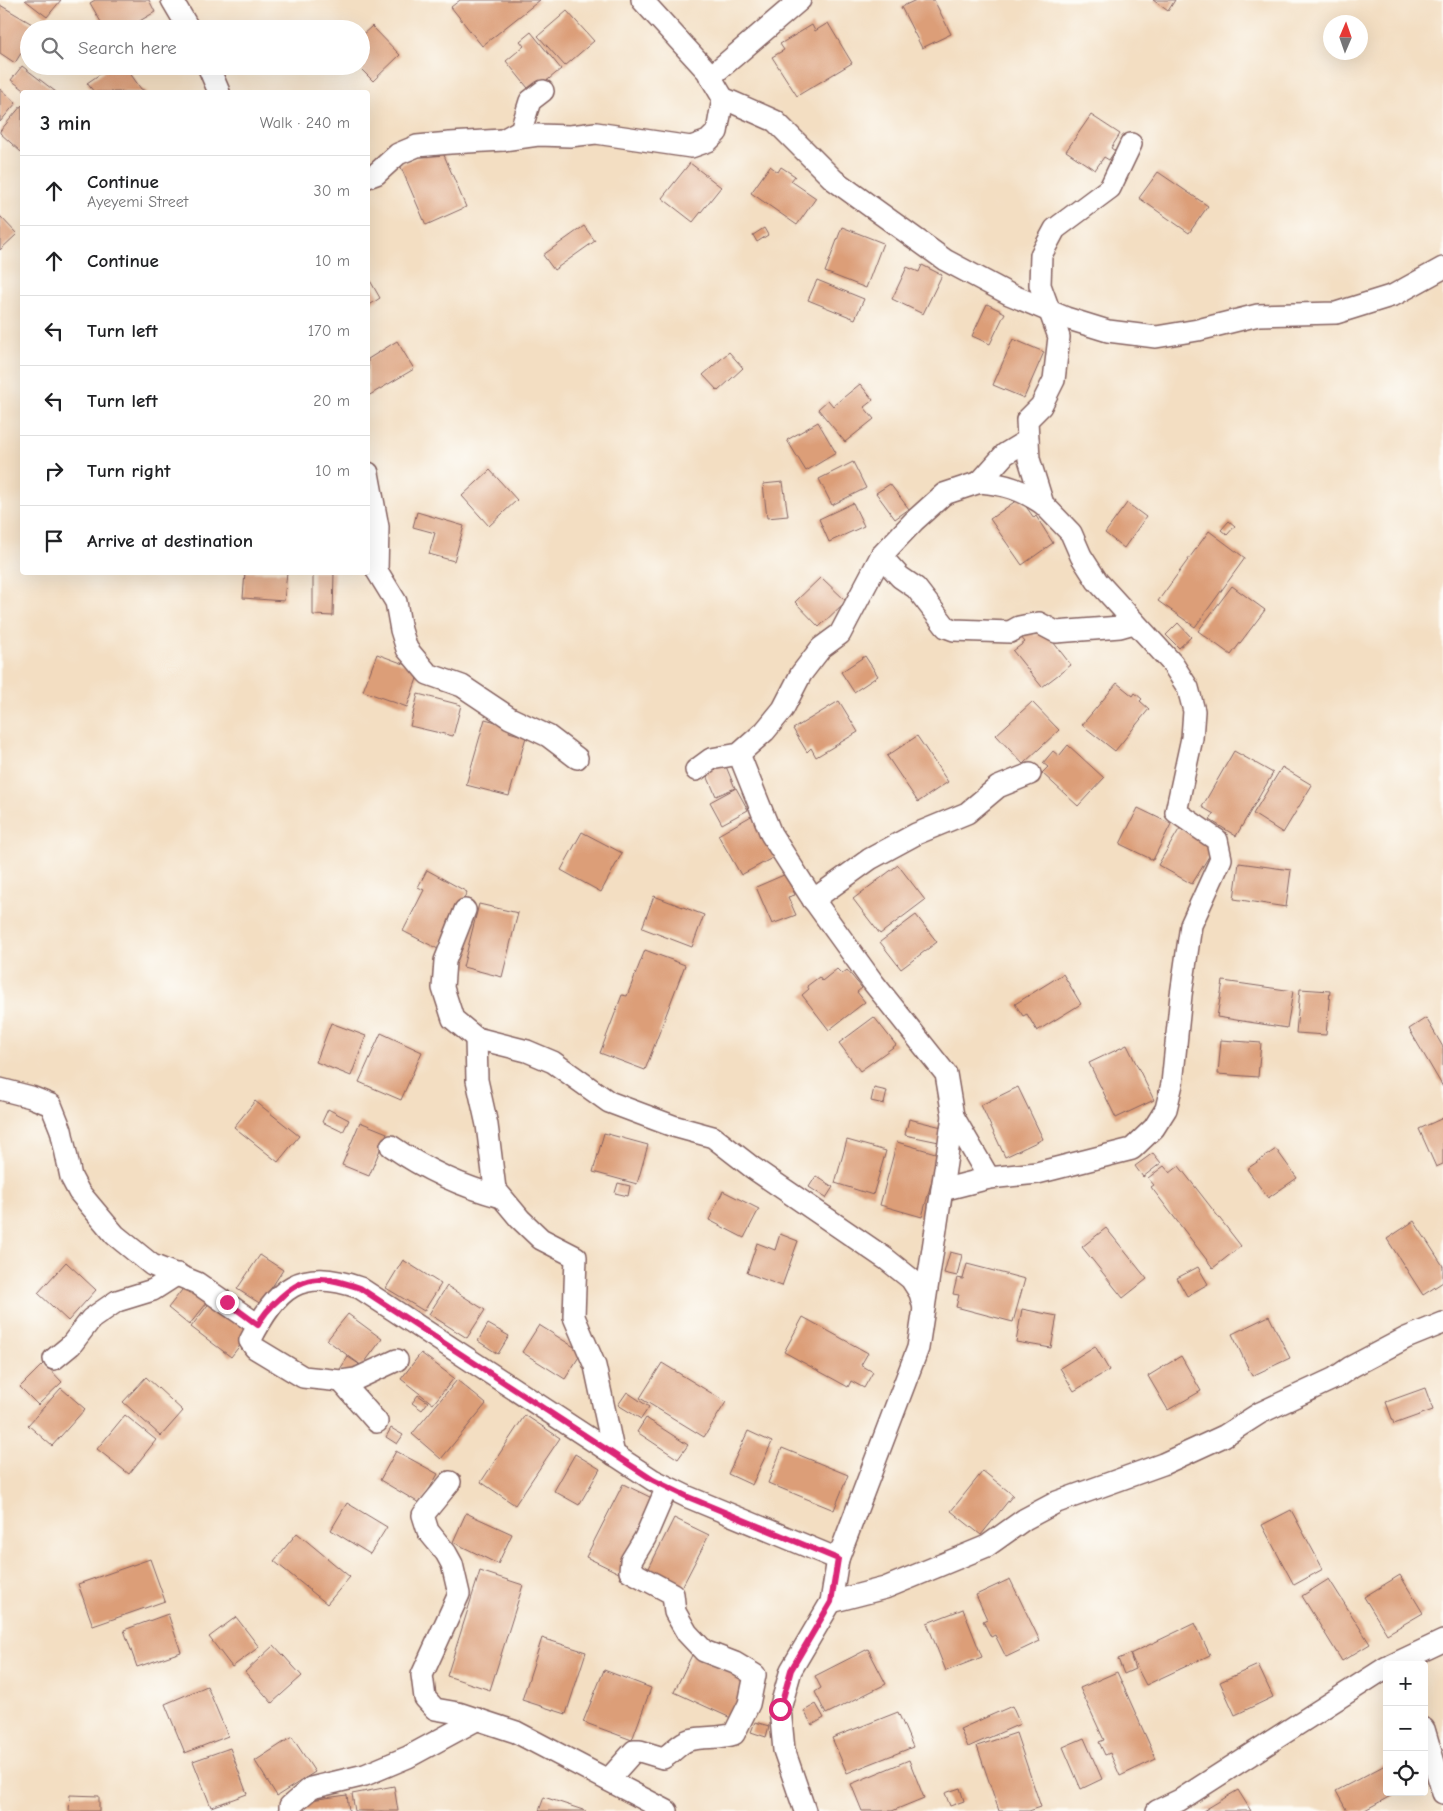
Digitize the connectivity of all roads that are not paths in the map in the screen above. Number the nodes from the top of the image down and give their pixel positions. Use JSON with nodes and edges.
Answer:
{"nodes":[{"id":1,"x":172,"y":0,"type":"edge"},
{"id":2,"x":642,"y":0,"type":"edge"},
{"id":3,"x":800,"y":0,"type":"edge"},
{"id":4,"x":184,"y":20,"type":"edge"},
{"id":5,"x":212,"y":75,"type":"edge"},
{"id":6,"x":710,"y":77,"type":"junction"},
{"id":7,"x":218,"y":90,"type":"edge"},
{"id":8,"x":544,"y":91,"type":"dead end"},
{"id":9,"x":722,"y":98,"type":"junction"},
{"id":10,"x":503,"y":140,"type":"junction"},
{"id":11,"x":1132,"y":144,"type":"dead end"},
{"id":12,"x":370,"y":176,"type":"edge"},
{"id":13,"x":1443,"y":268,"type":"edge"},
{"id":14,"x":1050,"y":311,"type":"junction"},
{"id":15,"x":1028,"y":440,"type":"junction"},
{"id":16,"x":980,"y":482,"type":"junction"},
{"id":17,"x":370,"y":484,"type":"edge"},
{"id":18,"x":1043,"y":504,"type":"junction"},
{"id":19,"x":881,"y":556,"type":"junction"},
{"id":20,"x":1134,"y":623,"type":"junction"},
{"id":21,"x":739,"y":754,"type":"junction"},
{"id":22,"x":577,"y":758,"type":"dead end"},
{"id":23,"x":696,"y":770,"type":"dead end"},
{"id":24,"x":1030,"y":774,"type":"dead end"},
{"id":25,"x":813,"y":900,"type":"junction"},
{"id":26,"x":465,"y":910,"type":"dead end"},
{"id":27,"x":476,"y":1038,"type":"junction"},
{"id":28,"x":0,"y":1089,"type":"edge"},
{"id":29,"x":953,"y":1116,"type":"junction"},
{"id":30,"x":391,"y":1146,"type":"dead end"},
{"id":31,"x":988,"y":1178,"type":"junction"},
{"id":32,"x":942,"y":1190,"type":"junction"},
{"id":33,"x":501,"y":1197,"type":"junction"},
{"id":34,"x":178,"y":1274,"type":"junction"},
{"id":35,"x":924,"y":1308,"type":"junction"},
{"id":36,"x":1443,"y":1323,"type":"edge"},
{"id":37,"x":258,"y":1325,"type":"junction"},
{"id":38,"x":54,"y":1359,"type":"dead end"},
{"id":39,"x":397,"y":1360,"type":"dead end"},
{"id":40,"x":341,"y":1381,"type":"junction"},
{"id":41,"x":376,"y":1422,"type":"dead end"},
{"id":42,"x":614,"y":1455,"type":"junction"},
{"id":43,"x":450,"y":1482,"type":"dead end"},
{"id":44,"x":667,"y":1487,"type":"junction"},
{"id":45,"x":838,"y":1559,"type":"junction"},
{"id":46,"x":831,"y":1602,"type":"junction"},
{"id":47,"x":1443,"y":1642,"type":"edge"},
{"id":48,"x":1401,"y":1661,"type":"edge"},
{"id":49,"x":1383,"y":1671,"type":"edge"},
{"id":50,"x":478,"y":1720,"type":"junction"},
{"id":51,"x":1428,"y":1742,"type":"edge"},
{"id":52,"x":608,"y":1780,"type":"junction"},
{"id":53,"x":1443,"y":1793,"type":"edge"},
{"id":54,"x":290,"y":1811,"type":"edge"},
{"id":55,"x":667,"y":1811,"type":"edge"},
{"id":56,"x":805,"y":1811,"type":"edge"},
{"id":57,"x":1157,"y":1811,"type":"edge"}],
"edges":[{"from":1,"to":4,"type":"street"},
{"from":2,"to":6,"type":"street"},
{"from":3,"to":6,"type":"street"},
{"from":5,"to":7,"type":"street"},
{"from":6,"to":9,"type":"street"},
{"from":8,"to":10,"type":"street"},
{"from":9,"to":10,"type":"street"},
{"from":9,"to":14,"type":"street"},
{"from":10,"to":12,"type":"street"},
{"from":11,"to":14,"type":"street"},
{"from":13,"to":14,"type":"street"},
{"from":14,"to":15,"type":"street"},
{"from":15,"to":16,"type":"street"},
{"from":15,"to":18,"type":"street"},
{"from":16,"to":18,"type":"street"},
{"from":16,"to":19,"type":"street"},
{"from":17,"to":22,"type":"street"},
{"from":18,"to":20,"type":"street"},
{"from":19,"to":20,"type":"street"},
{"from":19,"to":21,"type":"street"},
{"from":20,"to":31,"type":"street"},
{"from":21,"to":23,"type":"street"},
{"from":21,"to":25,"type":"street"},
{"from":24,"to":25,"type":"street"},
{"from":25,"to":29,"type":"street"},
{"from":26,"to":27,"type":"street"},
{"from":27,"to":33,"type":"street"},
{"from":27,"to":35,"type":"street"},
{"from":28,"to":34,"type":"street"},
{"from":29,"to":31,"type":"street"},
{"from":29,"to":32,"type":"street"},
{"from":30,"to":33,"type":"street"},
{"from":31,"to":32,"type":"street"},
{"from":32,"to":35,"type":"street"},
{"from":33,"to":42,"type":"street"},
{"from":34,"to":37,"type":"street"},
{"from":34,"to":38,"type":"street"},
{"from":35,"to":45,"type":"street"},
{"from":36,"to":46,"type":"street"},
{"from":37,"to":40,"type":"street"},
{"from":37,"to":42,"type":"street"},
{"from":39,"to":40,"type":"street"},
{"from":40,"to":41,"type":"street"},
{"from":42,"to":44,"type":"street"},
{"from":43,"to":50,"type":"street"},
{"from":44,"to":45,"type":"street"},
{"from":44,"to":52,"type":"street"},
{"from":45,"to":46,"type":"street"},
{"from":46,"to":56,"type":"street"},
{"from":47,"to":48,"type":"street"},
{"from":49,"to":57,"type":"street"},
{"from":50,"to":52,"type":"street"},
{"from":50,"to":54,"type":"street"},
{"from":51,"to":53,"type":"street"},
{"from":52,"to":55,"type":"street"}]}
